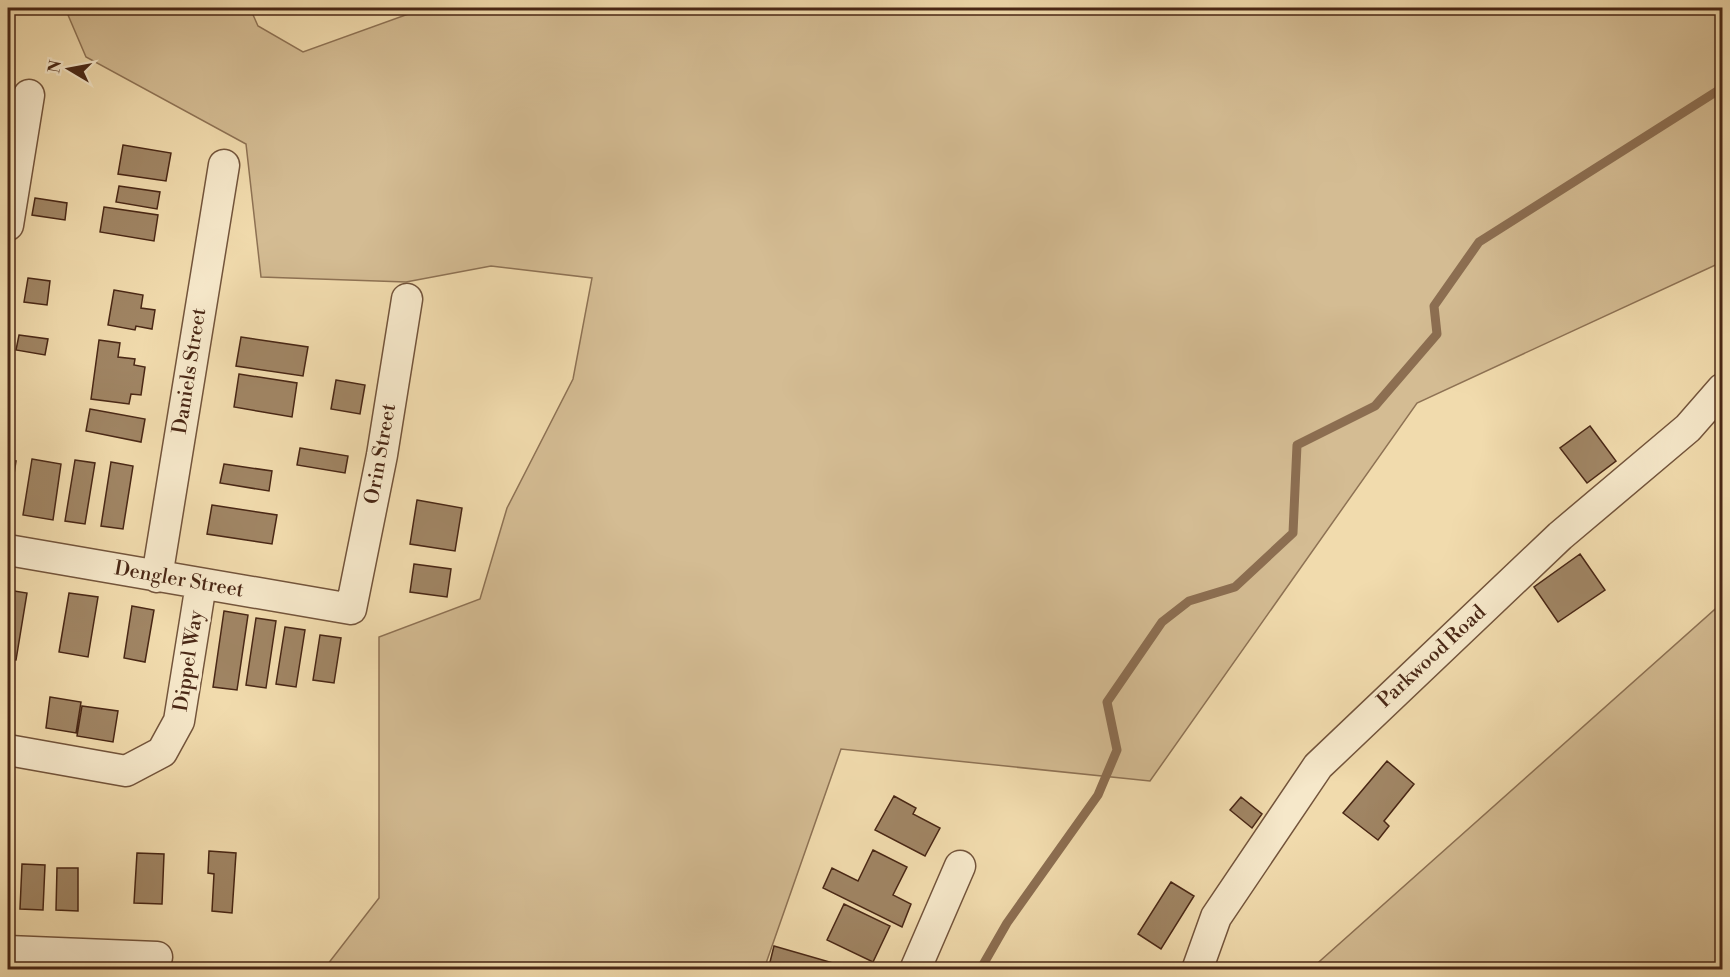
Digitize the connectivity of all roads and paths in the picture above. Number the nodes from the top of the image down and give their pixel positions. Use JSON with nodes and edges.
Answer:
{"nodes":[{"id":1,"x":29,"y":95,"type":"dead end"},
{"id":2,"x":224,"y":165,"type":"dead end"},
{"id":3,"x":8,"y":225,"type":"edge"},
{"id":4,"x":407,"y":298,"type":"dead end"},
{"id":5,"x":1722,"y":389,"type":"edge"},
{"id":6,"x":8,"y":550,"type":"edge"},
{"id":7,"x":157,"y":577,"type":"junction"},
{"id":8,"x":201,"y":584,"type":"junction"},
{"id":9,"x":351,"y":609,"type":"joint"},
{"id":10,"x":8,"y":750,"type":"edge"},
{"id":11,"x":960,"y":866,"type":"dead end"},
{"id":12,"x":1216,"y":917,"type":"junction"},
{"id":13,"x":8,"y":951,"type":"edge"},
{"id":14,"x":158,"y":957,"type":"dead end"},
{"id":15,"x":915,"y":969,"type":"edge"},
{"id":16,"x":1176,"y":969,"type":"edge"},
{"id":17,"x":1197,"y":969,"type":"edge"}],
"edges":[{"from":1,"to":3,"type":"street"},
{"from":2,"to":7,"type":"street","name":"Daniels Street"},
{"from":4,"to":9,"type":"street","name":"Orin Street"},
{"from":5,"to":12,"type":"street","name":"Parkwood Road"},
{"from":6,"to":7,"type":"street","name":"Dengler Street"},
{"from":7,"to":8,"type":"street","name":"Dengler Street"},
{"from":8,"to":9,"type":"street","name":"Dengler Street"},
{"from":8,"to":10,"type":"street","name":"Dippel Way"},
{"from":11,"to":15,"type":"street"},
{"from":12,"to":16,"type":"street"},
{"from":12,"to":17,"type":"street","name":"Parkwood Road"},
{"from":13,"to":14,"type":"street"}]}
